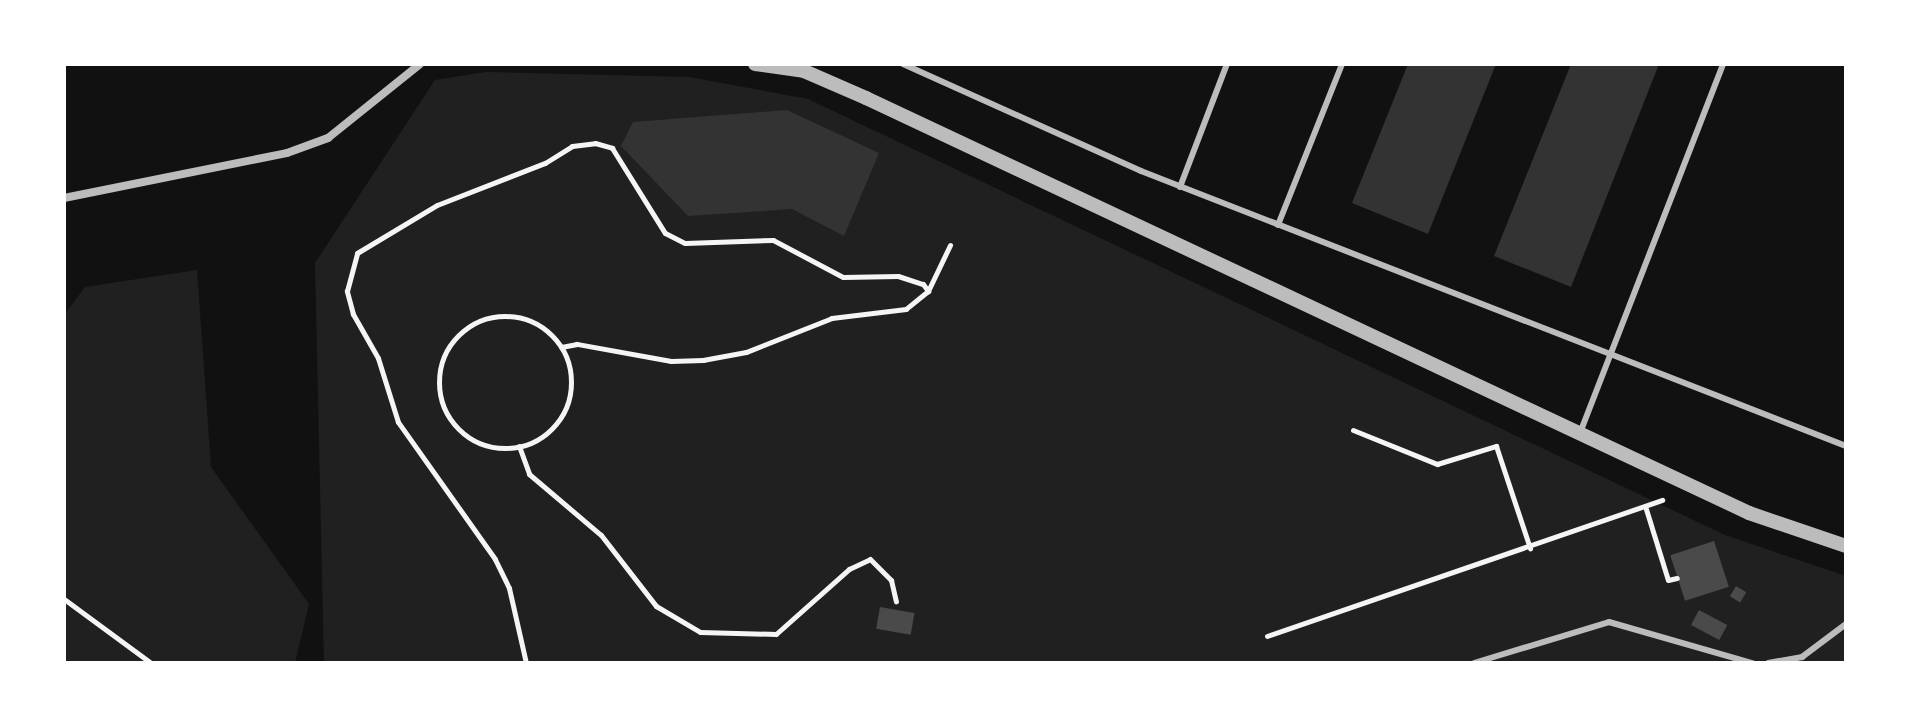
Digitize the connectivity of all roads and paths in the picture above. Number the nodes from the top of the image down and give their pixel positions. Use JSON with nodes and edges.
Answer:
{"nodes":[{"id":1,"x":420,"y":64,"type":"edge"},
{"id":2,"x":755,"y":64,"type":"edge"},
{"id":3,"x":903,"y":64,"type":"edge"},
{"id":4,"x":1227,"y":64,"type":"edge"},
{"id":5,"x":1342,"y":64,"type":"edge"},
{"id":6,"x":1723,"y":64,"type":"edge"},
{"id":7,"x":1180,"y":187,"type":"junction"},
{"id":8,"x":64,"y":198,"type":"edge"},
{"id":9,"x":1278,"y":225,"type":"junction"},
{"id":10,"x":950,"y":245,"type":"dead end"},
{"id":11,"x":928,"y":291,"type":"junction"},
{"id":12,"x":561,"y":347,"type":"junction"},
{"id":13,"x":1609,"y":353,"type":"junction"},
{"id":14,"x":1353,"y":430,"type":"dead end"},
{"id":15,"x":1580,"y":433,"type":"junction"},
{"id":16,"x":519,"y":446,"type":"junction"},
{"id":17,"x":1846,"y":446,"type":"edge"},
{"id":18,"x":1673,"y":477,"type":"junction"},
{"id":19,"x":1646,"y":509,"type":"junction"},
{"id":20,"x":1846,"y":546,"type":"edge"},
{"id":21,"x":1530,"y":548,"type":"junction"},
{"id":22,"x":1677,"y":578,"type":"dead end"},
{"id":23,"x":64,"y":599,"type":"edge"},
{"id":24,"x":896,"y":601,"type":"dead end"},
{"id":25,"x":1846,"y":624,"type":"edge"},
{"id":26,"x":1267,"y":636,"type":"dead end"},
{"id":27,"x":151,"y":663,"type":"edge"},
{"id":28,"x":526,"y":663,"type":"edge"},
{"id":29,"x":1474,"y":663,"type":"edge"},
{"id":30,"x":1752,"y":663,"type":"edge"},
{"id":31,"x":1768,"y":663,"type":"edge"}],
"edges":[{"from":1,"to":8,"type":"street"},
{"from":2,"to":15,"type":"street"},
{"from":3,"to":7,"type":"lane"},
{"from":4,"to":7,"type":"lane"},
{"from":5,"to":9,"type":"lane"},
{"from":6,"to":13,"type":"lane"},
{"from":7,"to":9,"type":"lane"},
{"from":9,"to":13,"type":"lane"},
{"from":10,"to":11,"type":"path"},
{"from":11,"to":12,"type":"path"},
{"from":11,"to":28,"type":"path"},
{"from":12,"to":16,"type":"path"},
{"from":12,"to":16,"type":"path"},
{"from":13,"to":15,"type":"lane"},
{"from":13,"to":17,"type":"lane"},
{"from":14,"to":21,"type":"path"},
{"from":15,"to":18,"type":"street"},
{"from":16,"to":24,"type":"path"},
{"from":18,"to":19,"type":"path"},
{"from":18,"to":20,"type":"street"},
{"from":19,"to":21,"type":"path"},
{"from":19,"to":22,"type":"path"},
{"from":21,"to":26,"type":"path"},
{"from":23,"to":27,"type":"path"},
{"from":25,"to":31,"type":"lane"},
{"from":29,"to":30,"type":"lane"}]}
